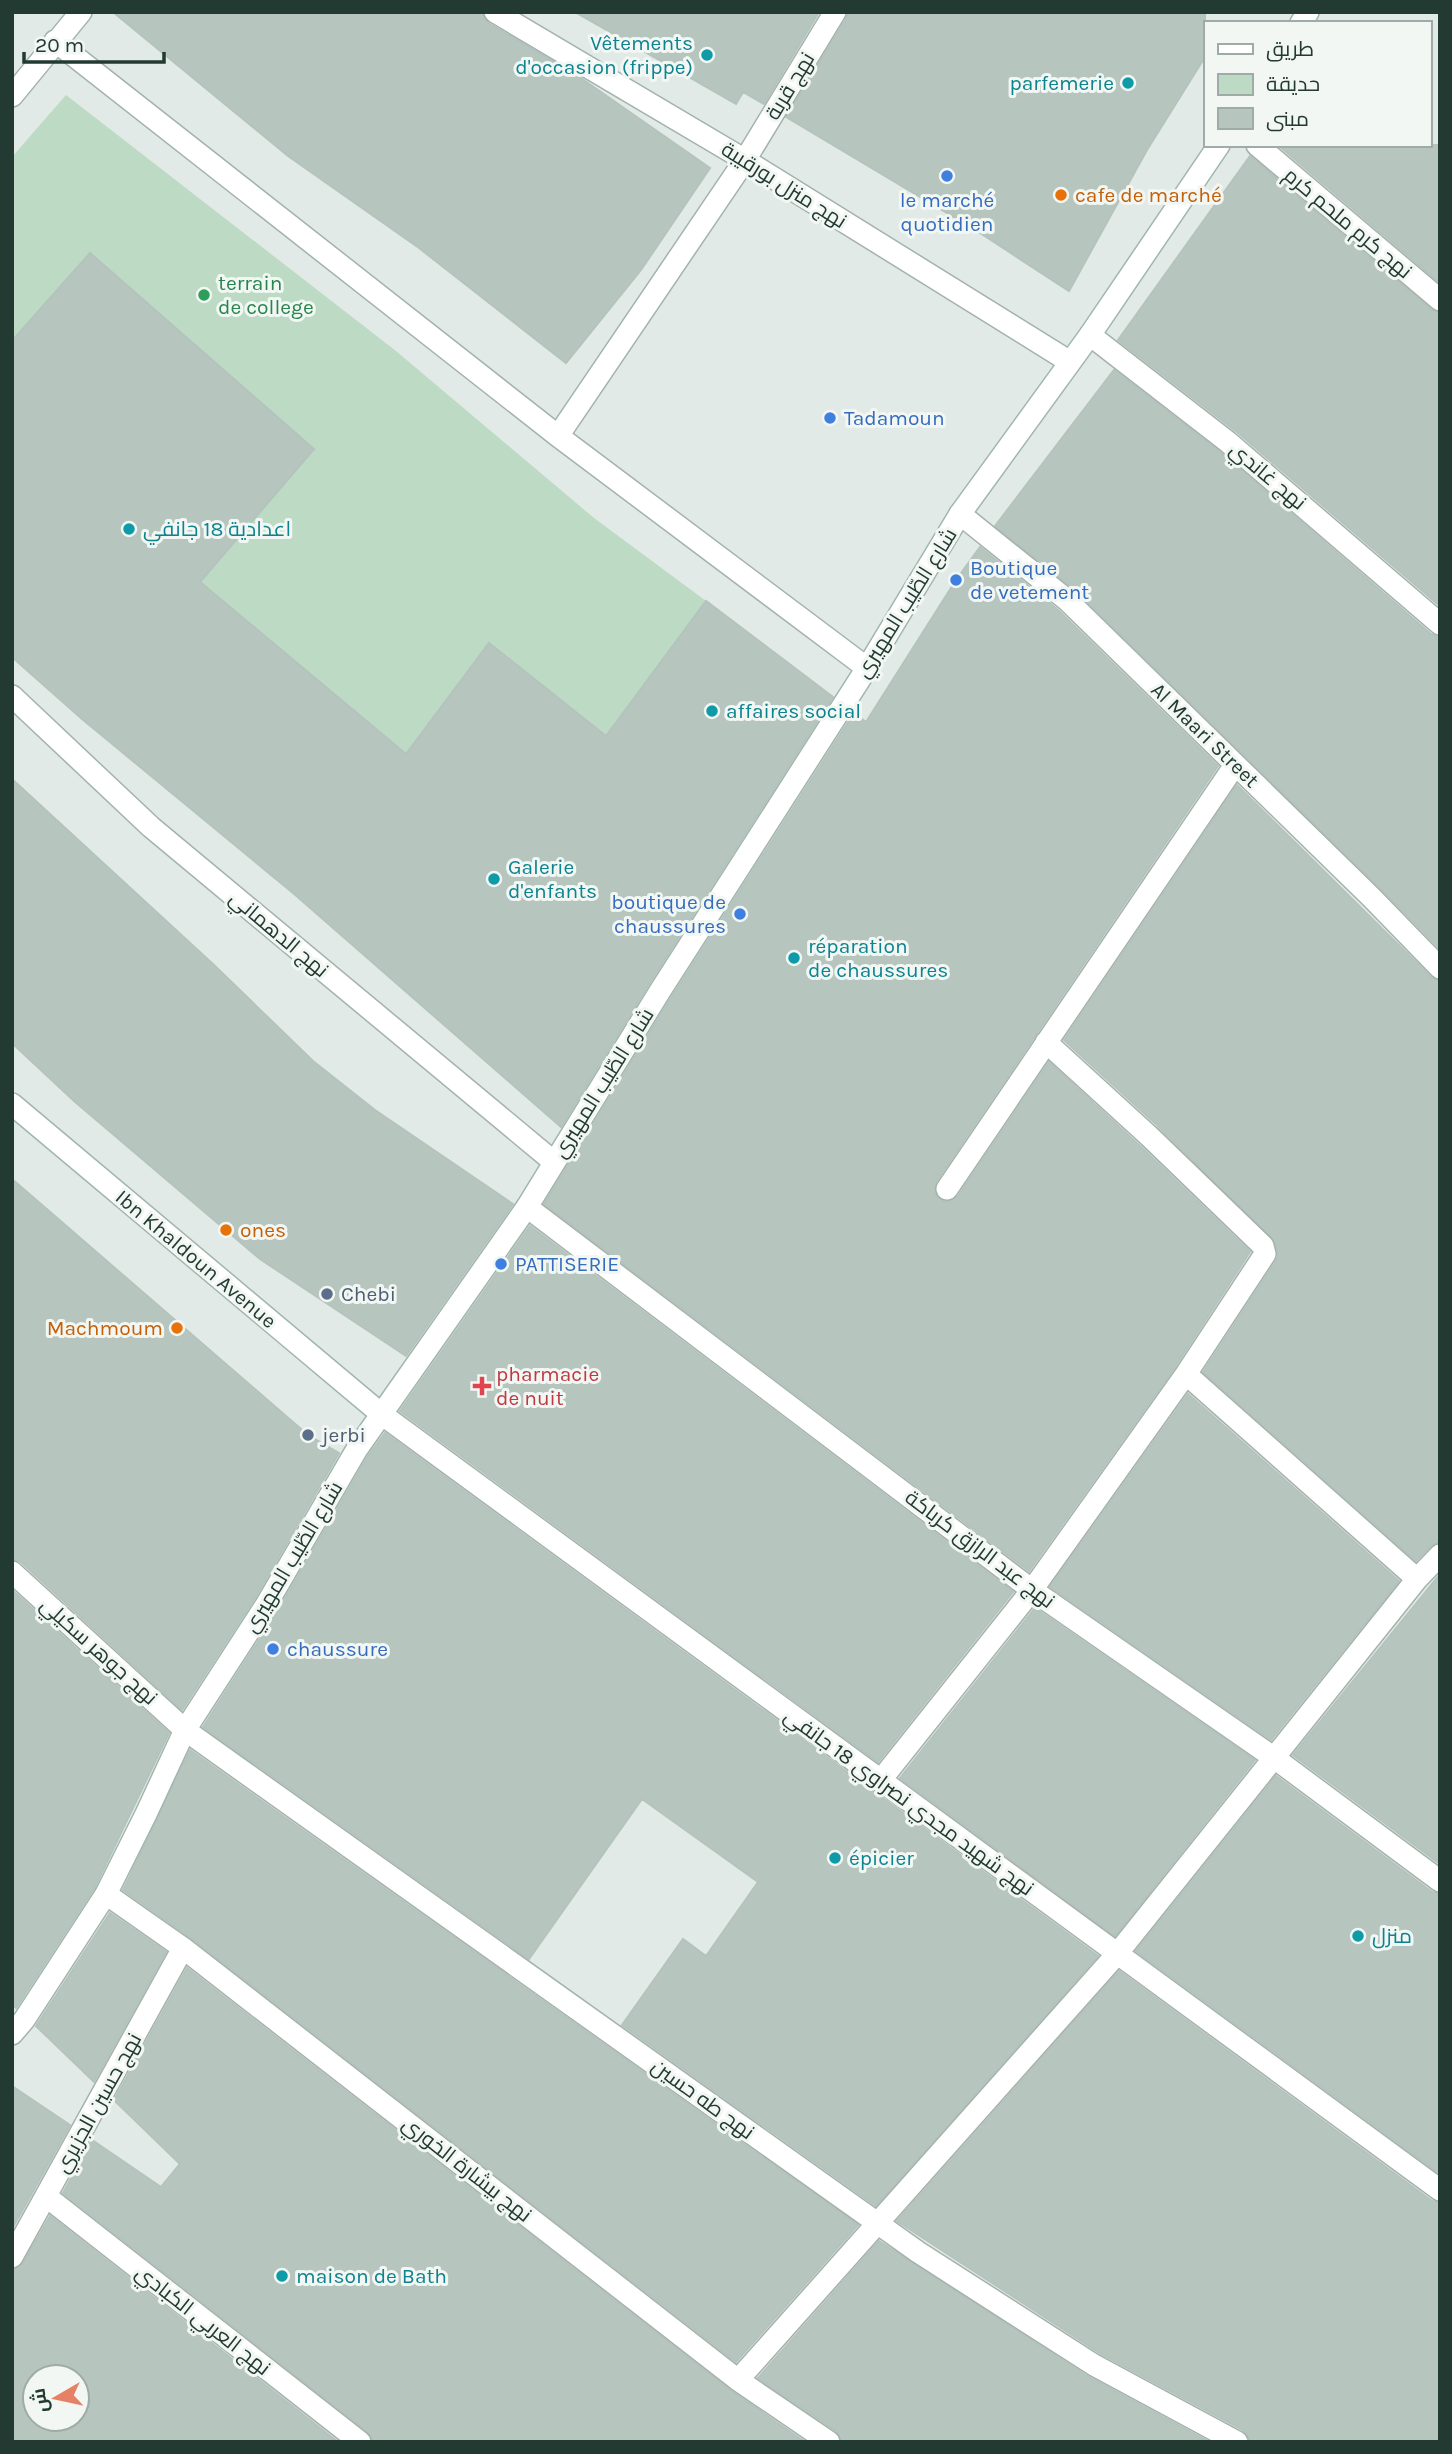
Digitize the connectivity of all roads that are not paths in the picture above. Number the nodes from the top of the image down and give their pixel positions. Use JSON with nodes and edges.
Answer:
{"nodes":[{"id":1,"x":81,"y":12,"type":"edge"},
{"id":2,"x":495,"y":12,"type":"edge"},
{"id":3,"x":835,"y":12,"type":"edge"},
{"id":4,"x":55,"y":41,"type":"junction"},
{"id":5,"x":12,"y":96,"type":"edge"},
{"id":6,"x":1218,"y":147,"type":"edge"},
{"id":7,"x":1259,"y":147,"type":"edge"},
{"id":8,"x":745,"y":160,"type":"junction"},
{"id":9,"x":1440,"y":300,"type":"edge"},
{"id":10,"x":1090,"y":335,"type":"junction"},
{"id":11,"x":1070,"y":362,"type":"junction"},
{"id":12,"x":558,"y":436,"type":"junction"},
{"id":13,"x":960,"y":514,"type":"junction"},
{"id":14,"x":1440,"y":624,"type":"edge"},
{"id":15,"x":867,"y":668,"type":"junction"},
{"id":16,"x":12,"y":696,"type":"edge"},
{"id":17,"x":1235,"y":765,"type":"junction"},
{"id":18,"x":1440,"y":968,"type":"edge"},
{"id":19,"x":1046,"y":1042,"type":"junction"},
{"id":20,"x":12,"y":1104,"type":"edge"},
{"id":21,"x":554,"y":1162,"type":"junction"},
{"id":22,"x":947,"y":1189,"type":"dead end"},
{"id":23,"x":527,"y":1207,"type":"junction"},
{"id":24,"x":1186,"y":1374,"type":"junction"},
{"id":25,"x":380,"y":1413,"type":"junction"},
{"id":26,"x":1440,"y":1555,"type":"edge"},
{"id":27,"x":12,"y":1572,"type":"edge"},
{"id":28,"x":1417,"y":1579,"type":"junction"},
{"id":29,"x":1032,"y":1590,"type":"junction"},
{"id":30,"x":185,"y":1730,"type":"junction"},
{"id":31,"x":1273,"y":1757,"type":"junction"},
{"id":32,"x":880,"y":1781,"type":"junction"},
{"id":33,"x":1440,"y":1881,"type":"edge"},
{"id":34,"x":106,"y":1894,"type":"junction"},
{"id":35,"x":183,"y":1948,"type":"junction"},
{"id":36,"x":1117,"y":1954,"type":"junction"},
{"id":37,"x":16,"y":2021,"type":"edge"},
{"id":38,"x":1440,"y":2190,"type":"edge"},
{"id":39,"x":47,"y":2197,"type":"junction"},
{"id":40,"x":878,"y":2224,"type":"junction"},
{"id":41,"x":12,"y":2257,"type":"edge"},
{"id":42,"x":738,"y":2380,"type":"junction"},
{"id":43,"x":360,"y":2442,"type":"edge"},
{"id":44,"x":829,"y":2442,"type":"edge"},
{"id":45,"x":1237,"y":2442,"type":"edge"}],
"edges":[{"from":1,"to":4,"type":"street"},
{"from":2,"to":8,"type":"street","name":"نهج منزل بورقيبة"},
{"from":3,"to":8,"type":"street","name":"نهج قربة"},
{"from":4,"to":5,"type":"street"},
{"from":4,"to":12,"type":"street"},
{"from":6,"to":10,"type":"street","name":"شارع الطّيب المهيري"},
{"from":7,"to":9,"type":"street","name":"نهج كرم ملحم كرم"},
{"from":8,"to":11,"type":"street","name":"نهج منزل بورقيبة"},
{"from":8,"to":12,"type":"street","name":"نهج قربة"},
{"from":10,"to":11,"type":"street","name":"شارع الطّيب المهيري"},
{"from":10,"to":14,"type":"street","name":"نهج غاندي"},
{"from":11,"to":13,"type":"street","name":"شارع الطّيب المهيري"},
{"from":12,"to":15,"type":"street"},
{"from":13,"to":15,"type":"street","name":"شارع الطّيب المهيري"},
{"from":13,"to":17,"type":"street","name":"Al Maari Street"},
{"from":15,"to":21,"type":"street","name":"شارع الطّيب المهيري"},
{"from":16,"to":21,"type":"street","name":"نهج الدهماني"},
{"from":17,"to":18,"type":"street","name":"Al Maari Street"},
{"from":17,"to":19,"type":"street"},
{"from":19,"to":22,"type":"street"},
{"from":19,"to":24,"type":"street"},
{"from":20,"to":25,"type":"street","name":"Ibn Khaldoun Avenue"},
{"from":21,"to":23,"type":"street","name":"شارع الطّيب المهيري"},
{"from":23,"to":25,"type":"street","name":"شارع الطّيب المهيري"},
{"from":23,"to":29,"type":"street","name":"نهج عبد الرازق كرباكة"},
{"from":24,"to":28,"type":"street"},
{"from":24,"to":29,"type":"street"},
{"from":25,"to":30,"type":"street","name":"شارع الطّيب المهيري"},
{"from":25,"to":32,"type":"street","name":"نهج شهيد مجدي نصراوي 18 جانفي"},
{"from":26,"to":28,"type":"street"},
{"from":27,"to":30,"type":"street","name":"نهج جوهر سكيلي"},
{"from":28,"to":31,"type":"street"},
{"from":29,"to":31,"type":"street","name":"نهج عبد الرازق كرباكة"},
{"from":29,"to":32,"type":"street"},
{"from":30,"to":34,"type":"street","name":"شارع الطّيب المهيري"},
{"from":30,"to":40,"type":"street","name":"نهج طه حسين"},
{"from":31,"to":33,"type":"street","name":"نهج عبد الرازق كرباكة"},
{"from":31,"to":36,"type":"street"},
{"from":32,"to":36,"type":"street","name":"نهج شهيد مجدي نصراوي 18 جانفي"},
{"from":34,"to":35,"type":"street","name":"نهج بيشارة الخوري"},
{"from":34,"to":37,"type":"street","name":"شارع الطّيب المهيري"},
{"from":35,"to":39,"type":"street","name":"نهج حسين الجزيري"},
{"from":35,"to":42,"type":"street","name":"نهج بيشارة الخوري"},
{"from":36,"to":38,"type":"street","name":"نهج شهيد مجدي نصراوي 18 جانفي"},
{"from":36,"to":40,"type":"street"},
{"from":39,"to":41,"type":"street","name":"نهج حسين الجزيري"},
{"from":39,"to":43,"type":"street","name":"نهج العربي الكبادي"},
{"from":40,"to":42,"type":"street"},
{"from":40,"to":45,"type":"street","name":"نهج طه حسين"},
{"from":42,"to":44,"type":"street","name":"نهج بيشارة الخوري"}]}
